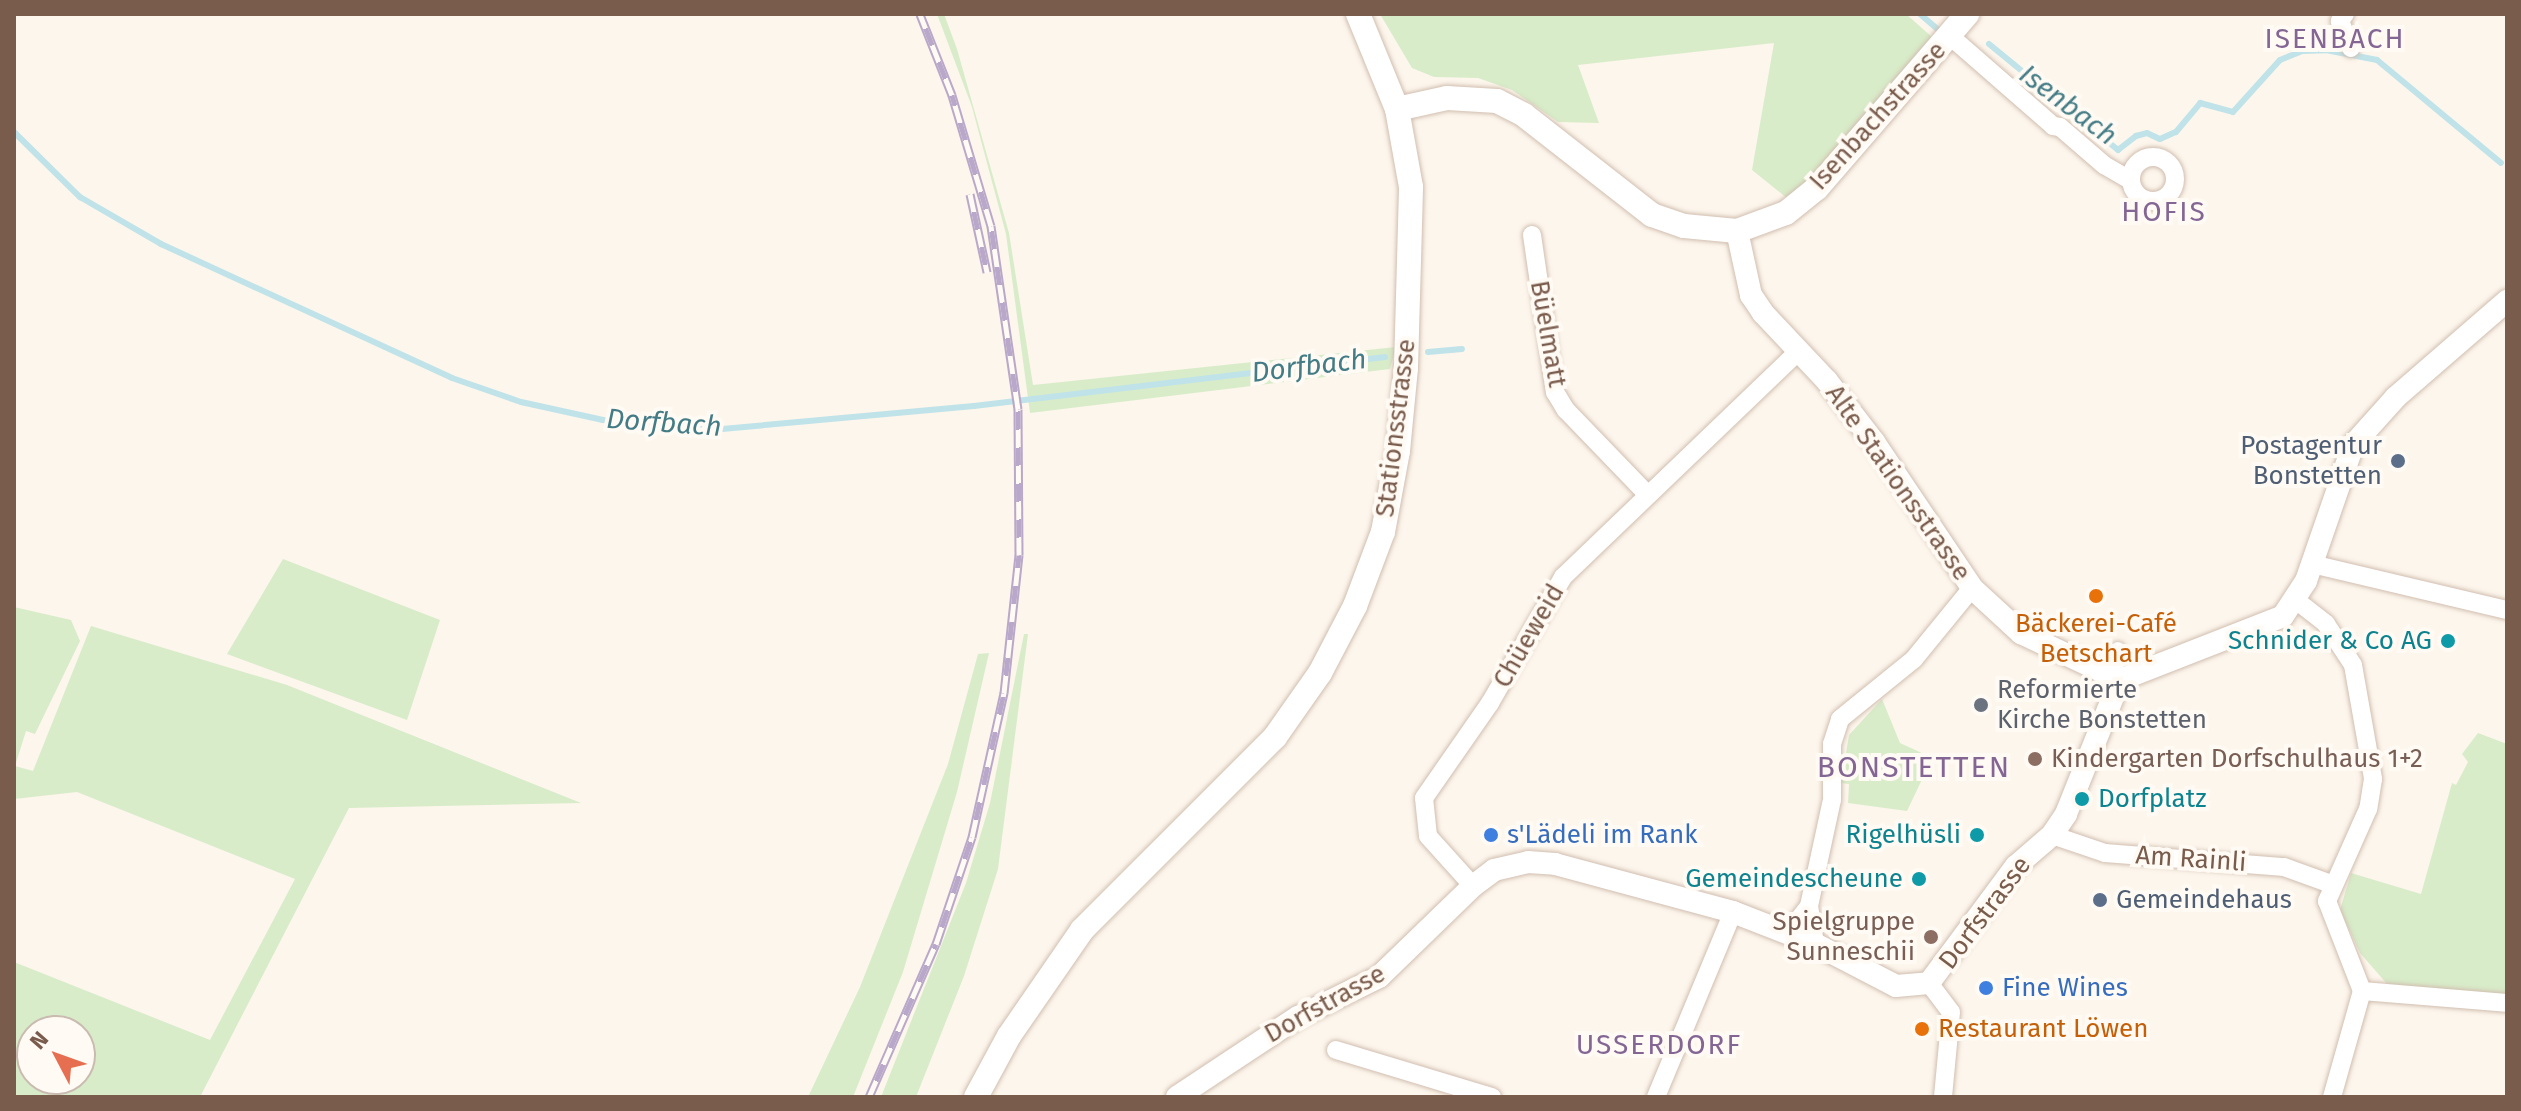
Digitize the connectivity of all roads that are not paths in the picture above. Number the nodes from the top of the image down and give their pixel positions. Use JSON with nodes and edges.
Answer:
{"nodes":[{"id":1,"x":1358,"y":14,"type":"edge"},
{"id":2,"x":1967,"y":14,"type":"edge"},
{"id":3,"x":2345,"y":14,"type":"edge"},
{"id":4,"x":1950,"y":36,"type":"junction"},
{"id":5,"x":2351,"y":48,"type":"dead end"},
{"id":6,"x":1397,"y":109,"type":"junction"},
{"id":7,"x":2130,"y":180,"type":"dead end"},
{"id":8,"x":1737,"y":231,"type":"junction"},
{"id":9,"x":1532,"y":235,"type":"dead end"},
{"id":10,"x":2507,"y":301,"type":"edge"},
{"id":11,"x":1799,"y":351,"type":"junction"},
{"id":12,"x":1647,"y":494,"type":"junction"},
{"id":13,"x":2312,"y":564,"type":"junction"},
{"id":14,"x":1972,"y":588,"type":"junction"},
{"id":15,"x":2297,"y":601,"type":"junction"},
{"id":16,"x":2507,"y":610,"type":"edge"},
{"id":17,"x":2119,"y":664,"type":"junction"},
{"id":18,"x":2052,"y":835,"type":"junction"},
{"id":19,"x":2331,"y":884,"type":"junction"},
{"id":20,"x":1473,"y":886,"type":"junction"},
{"id":21,"x":1809,"y":906,"type":"junction"},
{"id":22,"x":1733,"y":912,"type":"junction"},
{"id":23,"x":1788,"y":933,"type":"junction"},
{"id":24,"x":1815,"y":944,"type":"junction"},
{"id":25,"x":1929,"y":983,"type":"junction"},
{"id":26,"x":2362,"y":991,"type":"junction"},
{"id":27,"x":2507,"y":1003,"type":"edge"},
{"id":28,"x":1336,"y":1050,"type":"dead end"},
{"id":29,"x":976,"y":1097,"type":"edge"},
{"id":30,"x":1177,"y":1097,"type":"edge"},
{"id":31,"x":1492,"y":1097,"type":"edge"},
{"id":32,"x":1656,"y":1097,"type":"edge"},
{"id":33,"x":1943,"y":1097,"type":"edge"},
{"id":34,"x":2332,"y":1097,"type":"edge"}],
"edges":[{"from":1,"to":6,"type":"main road","name":"Stationsstrasse"},
{"from":2,"to":4,"type":"main road","name":"Isenbachstrasse"},
{"from":3,"to":5,"type":"street"},
{"from":4,"to":7,"type":"street"},
{"from":4,"to":8,"type":"main road","name":"Isenbachstrasse"},
{"from":6,"to":8,"type":"main road","name":"Isenbachstrasse"},
{"from":6,"to":29,"type":"main road","name":"Stationsstrasse"},
{"from":8,"to":11,"type":"street","name":"Alte Stationsstrasse"},
{"from":9,"to":12,"type":"street","name":"Büelmatt"},
{"from":10,"to":13,"type":"street"},
{"from":11,"to":12,"type":"street","name":"Chüeweid"},
{"from":11,"to":14,"type":"street","name":"Alte Stationsstrasse"},
{"from":12,"to":20,"type":"street","name":"Chüeweid"},
{"from":13,"to":15,"type":"street"},
{"from":13,"to":16,"type":"street"},
{"from":14,"to":17,"type":"street","name":"Alte Stationsstrasse"},
{"from":14,"to":21,"type":"street"},
{"from":15,"to":17,"type":"street"},
{"from":15,"to":19,"type":"street"},
{"from":17,"to":18,"type":"street","name":"Dorfstrasse"},
{"from":18,"to":19,"type":"street","name":"Am Rainli"},
{"from":18,"to":25,"type":"street","name":"Dorfstrasse"},
{"from":19,"to":26,"type":"street"},
{"from":20,"to":22,"type":"street","name":"Dorfstrasse"},
{"from":20,"to":30,"type":"street","name":"Dorfstrasse"},
{"from":21,"to":23,"type":"street"},
{"from":21,"to":24,"type":"street"},
{"from":22,"to":23,"type":"street","name":"Dorfstrasse"},
{"from":22,"to":32,"type":"street"},
{"from":23,"to":24,"type":"street","name":"Dorfstrasse"},
{"from":24,"to":25,"type":"street","name":"Dorfstrasse"},
{"from":25,"to":33,"type":"street"},
{"from":26,"to":27,"type":"street"},
{"from":26,"to":34,"type":"street"},
{"from":28,"to":31,"type":"street"}]}
